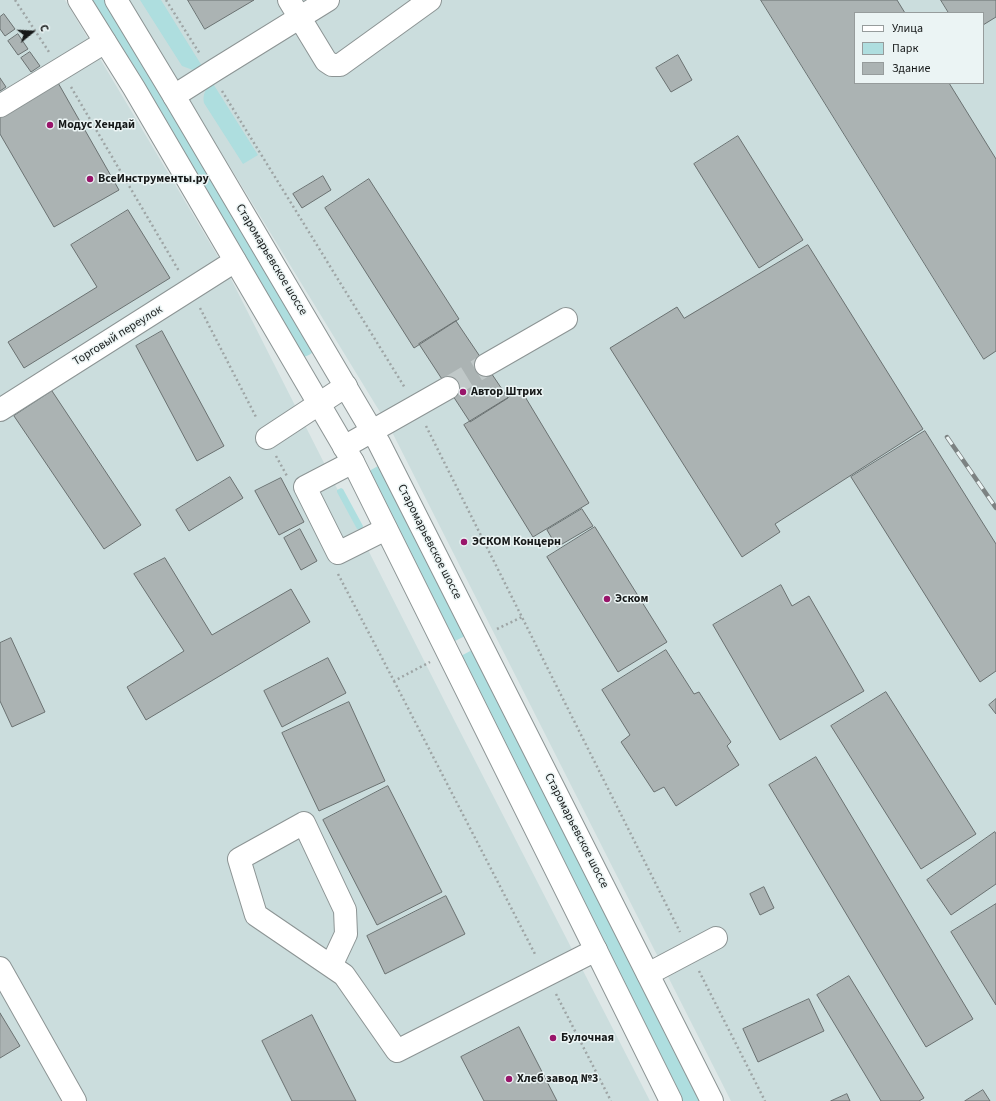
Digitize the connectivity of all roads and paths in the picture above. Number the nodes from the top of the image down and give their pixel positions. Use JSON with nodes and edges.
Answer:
{"nodes":[{"id":1,"x":15,"y":0,"type":"edge"},
{"id":2,"x":79,"y":0,"type":"edge"},
{"id":3,"x":116,"y":0,"type":"edge"},
{"id":4,"x":166,"y":0,"type":"edge"},
{"id":5,"x":328,"y":0,"type":"edge"},
{"id":6,"x":430,"y":0,"type":"edge"},
{"id":7,"x":294,"y":9,"type":"edge"},
{"id":8,"x":105,"y":42,"type":"junction"},
{"id":9,"x":60,"y":69,"type":"junction"},
{"id":10,"x":211,"y":72,"type":"junction"},
{"id":11,"x":174,"y":96,"type":"junction"},
{"id":12,"x":0,"y":106,"type":"edge"},
{"id":13,"x":235,"y":261,"type":"junction"},
{"id":14,"x":190,"y":290,"type":"junction"},
{"id":15,"x":566,"y":319,"type":"dead end"},
{"id":16,"x":486,"y":365,"type":"tunnel mouth"},
{"id":17,"x":346,"y":386,"type":"junction"},
{"id":18,"x":448,"y":388,"type":"tunnel mouth"},
{"id":19,"x":319,"y":404,"type":"junction"},
{"id":20,"x":416,"y":406,"type":"junction"},
{"id":21,"x":0,"y":410,"type":"edge"},
{"id":22,"x":372,"y":430,"type":"junction"},
{"id":23,"x":267,"y":438,"type":"junction"},
{"id":24,"x":348,"y":454,"type":"junction"},
{"id":25,"x":289,"y":480,"type":"dead end"},
{"id":26,"x":386,"y":529,"type":"junction"},
{"id":27,"x":336,"y":570,"type":"dead end"},
{"id":28,"x":522,"y":617,"type":"junction"},
{"id":29,"x":478,"y":639,"type":"junction"},
{"id":30,"x":448,"y":653,"type":"junction"},
{"id":31,"x":394,"y":681,"type":"junction"},
{"id":32,"x":716,"y":938,"type":"dead end"},
{"id":33,"x":596,"y":950,"type":"junction"},
{"id":34,"x":690,"y":952,"type":"junction"},
{"id":35,"x":331,"y":966,"type":"junction"},
{"id":36,"x":0,"y":968,"type":"edge"},
{"id":37,"x":648,"y":974,"type":"junction"},
{"id":38,"x":546,"y":975,"type":"junction"},
{"id":39,"x":75,"y":1101,"type":"edge"},
{"id":40,"x":611,"y":1101,"type":"edge"},
{"id":41,"x":671,"y":1101,"type":"edge"},
{"id":42,"x":712,"y":1101,"type":"edge"},
{"id":43,"x":765,"y":1101,"type":"edge"}],
"edges":[{"from":1,"to":9,"type":"path"},
{"from":2,"to":8,"type":"main road"},
{"from":3,"to":11,"type":"main road","name":"Старомарьевское шоссе"},
{"from":4,"to":10,"type":"path"},
{"from":5,"to":7,"type":"main road"},
{"from":6,"to":7,"type":"main road"},
{"from":7,"to":10,"type":"main road"},
{"from":8,"to":9,"type":"main road"},
{"from":8,"to":13,"type":"main road"},
{"from":9,"to":12,"type":"main road"},
{"from":9,"to":14,"type":"path"},
{"from":10,"to":11,"type":"main road"},
{"from":10,"to":20,"type":"path"},
{"from":11,"to":17,"type":"main road","name":"Старомарьевское шоссе"},
{"from":13,"to":14,"type":"main road","name":"Торговый переулок"},
{"from":13,"to":19,"type":"main road"},
{"from":14,"to":21,"type":"main road","name":"Торговый переулок"},
{"from":14,"to":23,"type":"path"},
{"from":15,"to":16,"type":"main road"},
{"from":17,"to":19,"type":"main road"},
{"from":17,"to":22,"type":"main road","name":"Старомарьевское шоссе"},
{"from":18,"to":20,"type":"main road"},
{"from":19,"to":23,"type":"main road"},
{"from":19,"to":24,"type":"main road"},
{"from":20,"to":22,"type":"main road"},
{"from":20,"to":28,"type":"path"},
{"from":22,"to":24,"type":"main road"},
{"from":22,"to":29,"type":"main road","name":"Старомарьевское шоссе"},
{"from":23,"to":25,"type":"path"},
{"from":24,"to":26,"type":"main road"},
{"from":24,"to":26,"type":"main road"},
{"from":26,"to":30,"type":"main road"},
{"from":27,"to":31,"type":"path"},
{"from":28,"to":29,"type":"path"},
{"from":28,"to":34,"type":"path"},
{"from":29,"to":37,"type":"main road","name":"Старомарьевское шоссе"},
{"from":30,"to":31,"type":"path"},
{"from":30,"to":33,"type":"main road"},
{"from":31,"to":38,"type":"path"},
{"from":32,"to":34,"type":"main road"},
{"from":33,"to":38,"type":"main road"},
{"from":33,"to":41,"type":"main road"},
{"from":34,"to":37,"type":"main road"},
{"from":34,"to":43,"type":"path"},
{"from":35,"to":35,"type":"main road"},
{"from":35,"to":38,"type":"main road"},
{"from":36,"to":39,"type":"main road"},
{"from":37,"to":42,"type":"main road","name":"Старомарьевское шоссе"},
{"from":38,"to":40,"type":"path"}]}
